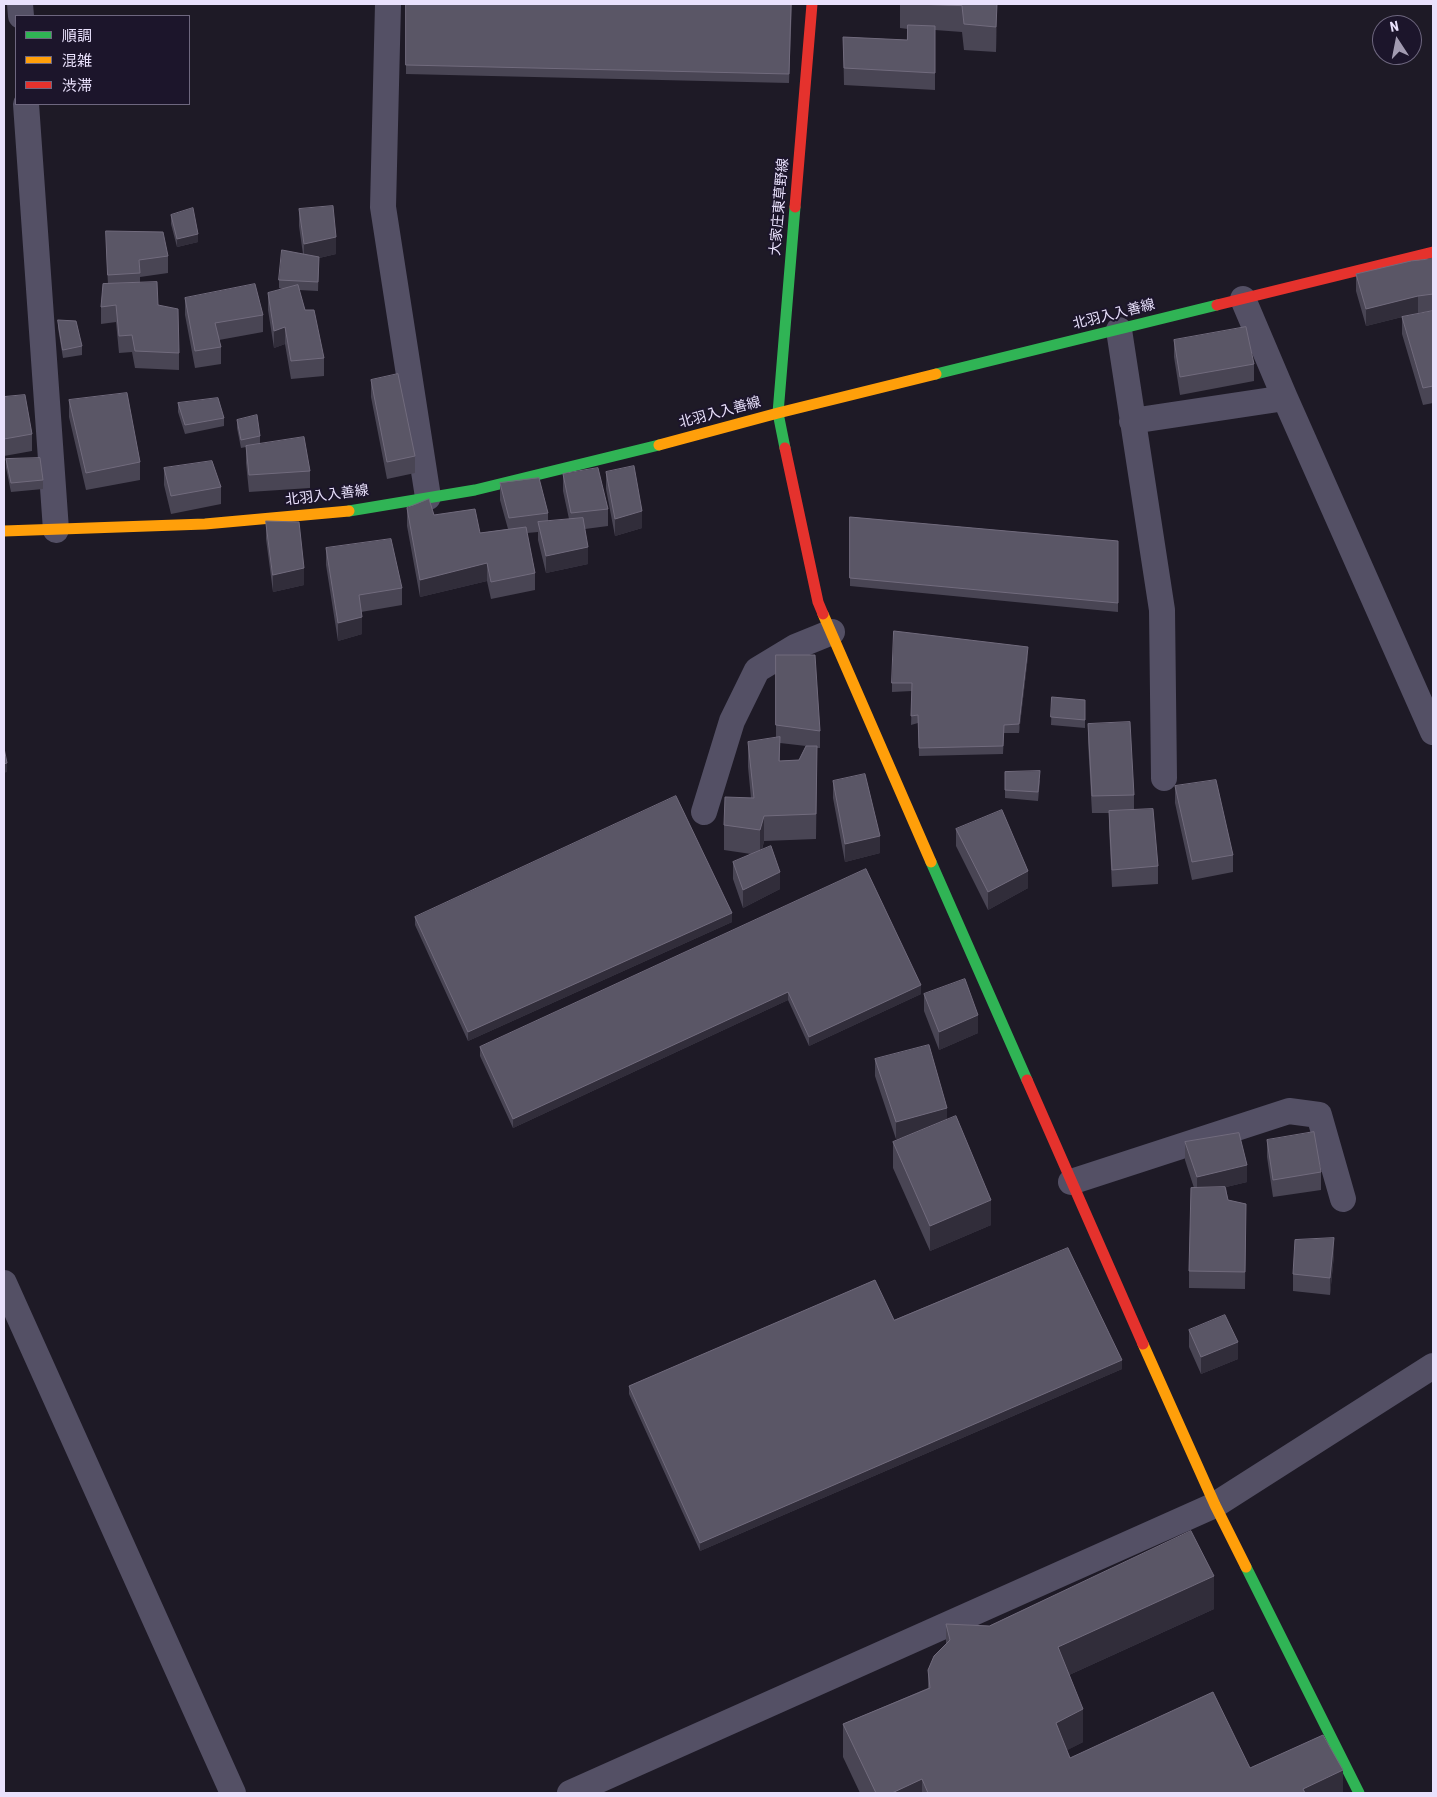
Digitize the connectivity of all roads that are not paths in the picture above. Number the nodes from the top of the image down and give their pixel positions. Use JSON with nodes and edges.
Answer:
{"nodes":[{"id":1,"x":388,"y":4,"type":"edge"},
{"id":2,"x":812,"y":4,"type":"edge"},
{"id":3,"x":26,"y":105,"type":"edge"},
{"id":4,"x":1433,"y":252,"type":"edge"},
{"id":5,"x":1244,"y":299,"type":"junction"},
{"id":6,"x":1118,"y":330,"type":"junction"},
{"id":7,"x":1285,"y":398,"type":"junction"},
{"id":8,"x":778,"y":413,"type":"junction"},
{"id":9,"x":1132,"y":421,"type":"junction"},
{"id":10,"x":428,"y":498,"type":"junction"},
{"id":11,"x":56,"y":530,"type":"junction"},
{"id":12,"x":4,"y":531,"type":"edge"},
{"id":13,"x":832,"y":632,"type":"junction"},
{"id":14,"x":1433,"y":732,"type":"edge"},
{"id":15,"x":1164,"y":778,"type":"dead end"},
{"id":16,"x":704,"y":812,"type":"dead end"},
{"id":17,"x":1071,"y":1182,"type":"junction"},
{"id":18,"x":1343,"y":1199,"type":"dead end"},
{"id":19,"x":4,"y":1282,"type":"edge"},
{"id":20,"x":1433,"y":1366,"type":"edge"},
{"id":21,"x":1215,"y":1505,"type":"junction"},
{"id":22,"x":233,"y":1793,"type":"edge"},
{"id":23,"x":570,"y":1793,"type":"edge"},
{"id":24,"x":1359,"y":1793,"type":"edge"}],
"edges":[{"from":1,"to":10,"type":"street"},
{"from":2,"to":8,"type":"main road","name":"大家庄東草野線"},
{"from":3,"to":11,"type":"street"},
{"from":4,"to":5,"type":"main road","name":"北羽入入善線"},
{"from":5,"to":6,"type":"main road","name":"北羽入入善線"},
{"from":5,"to":7,"type":"street"},
{"from":6,"to":8,"type":"main road","name":"北羽入入善線"},
{"from":6,"to":9,"type":"street"},
{"from":7,"to":9,"type":"street"},
{"from":7,"to":14,"type":"street"},
{"from":8,"to":10,"type":"main road","name":"北羽入入善線"},
{"from":8,"to":13,"type":"main road","name":"大家庄東草野線"},
{"from":9,"to":15,"type":"street"},
{"from":10,"to":11,"type":"main road","name":"北羽入入善線"},
{"from":11,"to":12,"type":"main road","name":"北羽入入善線"},
{"from":13,"to":16,"type":"street"},
{"from":13,"to":17,"type":"main road","name":"大家庄東草野線"},
{"from":17,"to":18,"type":"street"},
{"from":17,"to":21,"type":"main road","name":"大家庄東草野線"},
{"from":19,"to":22,"type":"street"},
{"from":20,"to":21,"type":"street"},
{"from":21,"to":23,"type":"street"},
{"from":21,"to":24,"type":"main road","name":"大家庄東草野線"}]}
